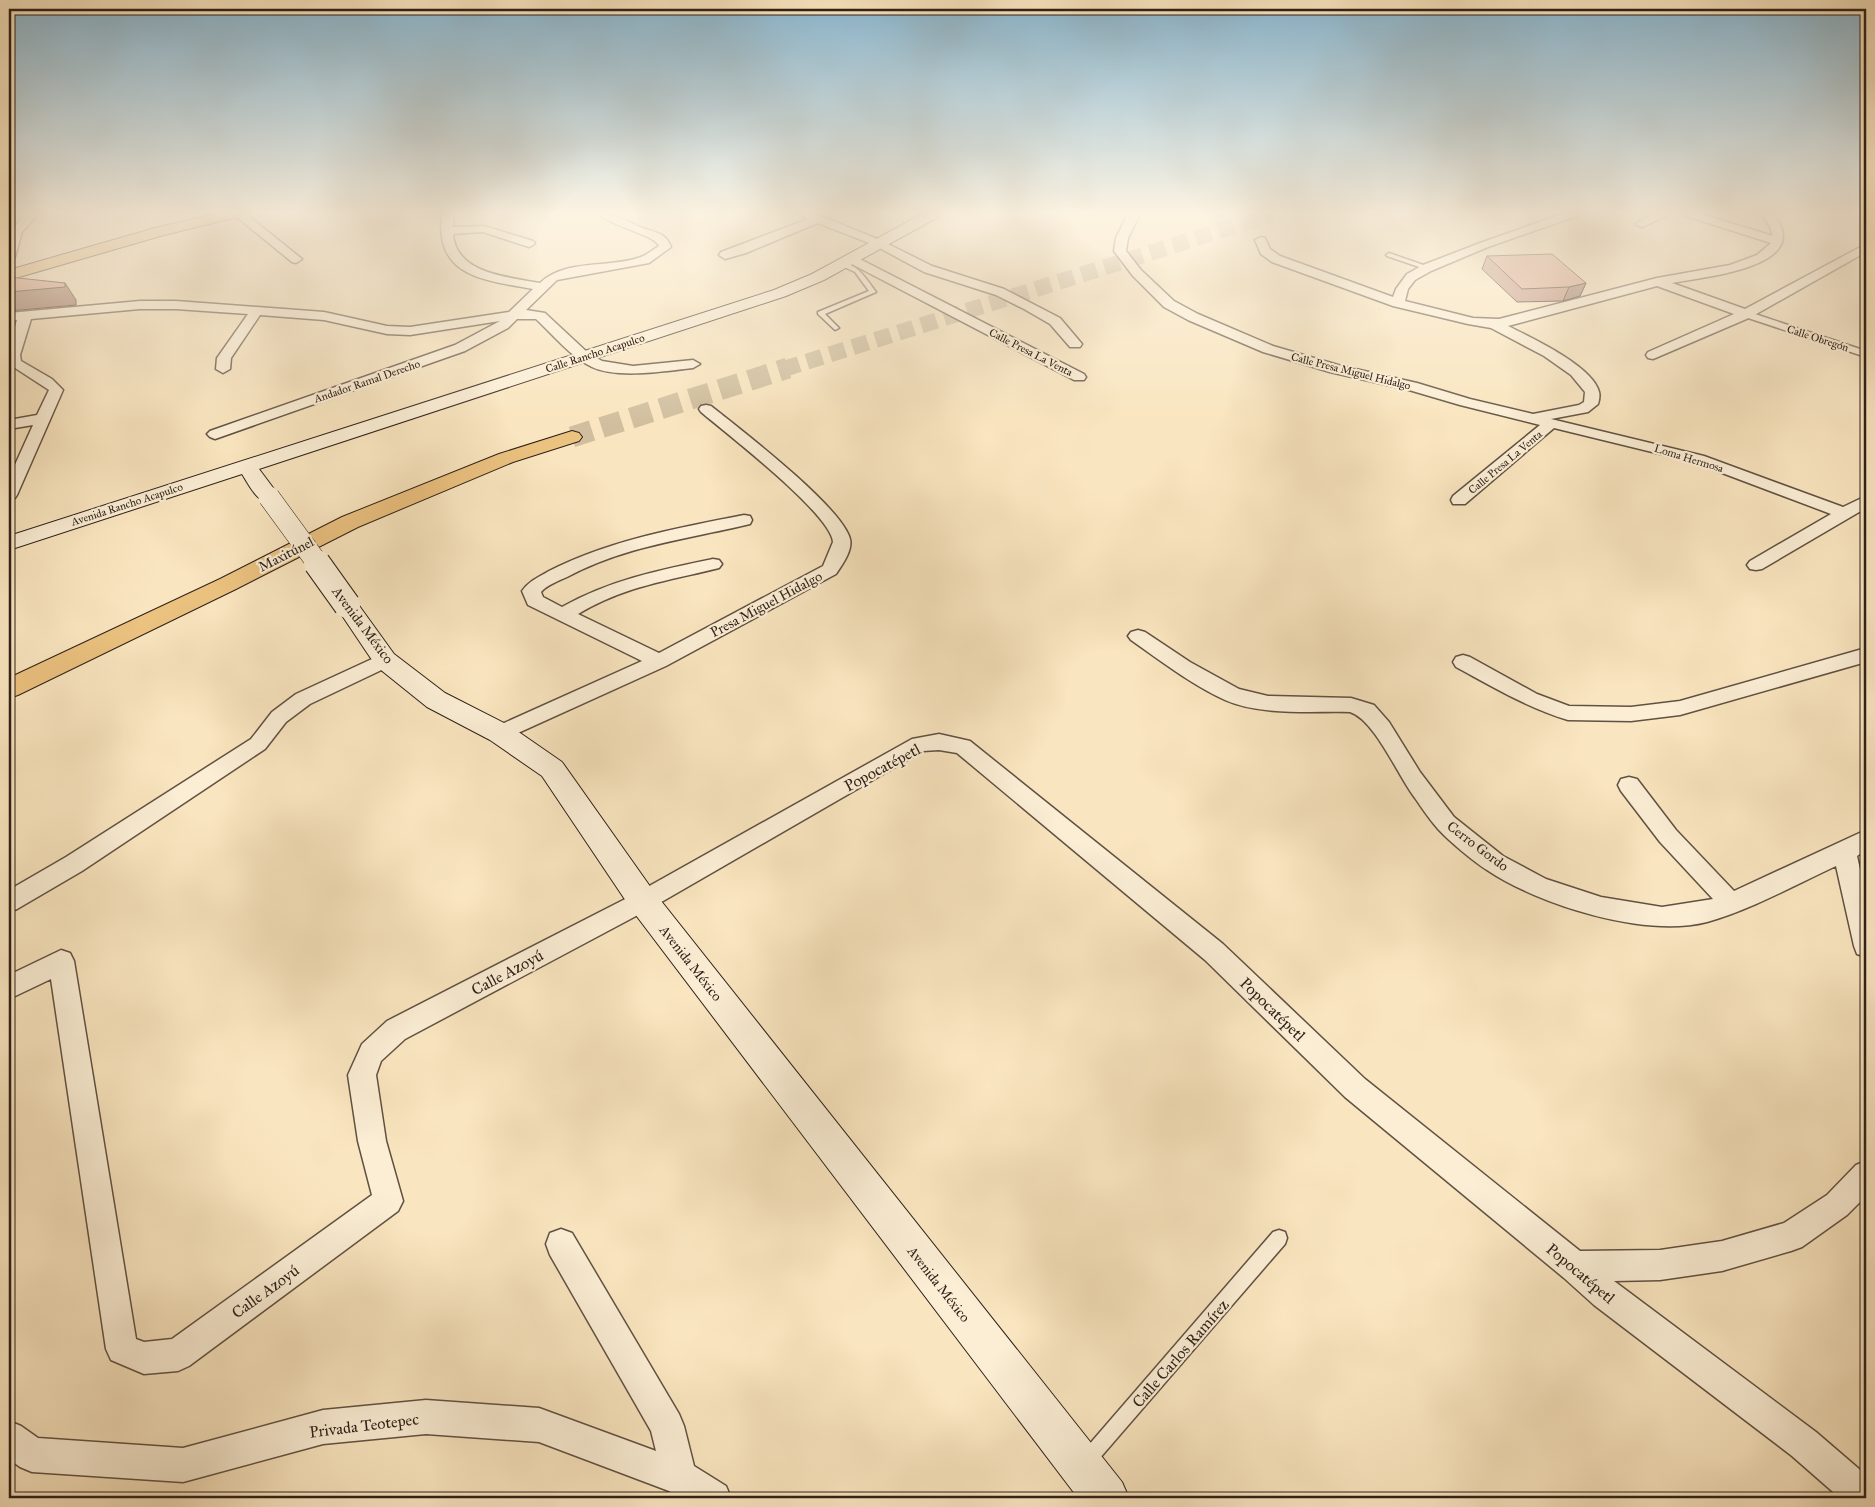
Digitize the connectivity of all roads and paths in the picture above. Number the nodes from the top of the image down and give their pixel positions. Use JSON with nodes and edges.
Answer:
{"nodes":[{"id":1,"x":530,"y":284,"type":"edge"},
{"id":2,"x":546,"y":284,"type":"edge"},
{"id":3,"x":799,"y":284,"type":"edge"},
{"id":4,"x":867,"y":284,"type":"edge"},
{"id":5,"x":893,"y":284,"type":"edge"},
{"id":6,"x":976,"y":284,"type":"edge"},
{"id":7,"x":1147,"y":284,"type":"edge"},
{"id":8,"x":1346,"y":284,"type":"edge"},
{"id":9,"x":1406,"y":284,"type":"edge"},
{"id":10,"x":1649,"y":284,"type":"edge"},
{"id":11,"x":1663,"y":284,"type":"edge"},
{"id":12,"x":1799,"y":284,"type":"edge"},
{"id":13,"x":543,"y":287,"type":"junction"},
{"id":14,"x":1398,"y":303,"type":"junction"},
{"id":15,"x":256,"y":312,"type":"junction"},
{"id":16,"x":1746,"y":314,"type":"junction"},
{"id":17,"x":513,"y":315,"type":"junction"},
{"id":18,"x":25,"y":316,"type":"junction"},
{"id":19,"x":9,"y":317,"type":"edge"},
{"id":20,"x":1494,"y":324,"type":"junction"},
{"id":21,"x":835,"y":328,"type":"dead end"},
{"id":22,"x":1075,"y":344,"type":"dead end"},
{"id":23,"x":1866,"y":354,"type":"edge"},
{"id":24,"x":1653,"y":355,"type":"dead end"},
{"id":25,"x":583,"y":356,"type":"junction"},
{"id":26,"x":693,"y":364,"type":"dead end"},
{"id":27,"x":223,"y":369,"type":"dead end"},
{"id":28,"x":1079,"y":377,"type":"dead end"},
{"id":29,"x":706,"y":409,"type":"dead end"},
{"id":30,"x":1532,"y":417,"type":"junction"},
{"id":31,"x":42,"y":419,"type":"junction"},
{"id":32,"x":9,"y":424,"type":"edge"},
{"id":33,"x":1550,"y":424,"type":"junction"},
{"id":34,"x":215,"y":434,"type":"dead end"},
{"id":35,"x":572,"y":437,"type":"tunnel mouth"},
{"id":36,"x":16,"y":464,"type":"edge"},
{"id":37,"x":246,"y":466,"type":"junction"},
{"id":38,"x":9,"y":496,"type":"edge"},
{"id":39,"x":1459,"y":500,"type":"dead end"},
{"id":40,"x":1866,"y":501,"type":"edge"},
{"id":41,"x":1843,"y":513,"type":"junction"},
{"id":42,"x":744,"y":520,"type":"dead end"},
{"id":43,"x":9,"y":543,"type":"edge"},
{"id":44,"x":713,"y":564,"type":"dead end"},
{"id":45,"x":1756,"y":565,"type":"dead end"},
{"id":46,"x":228,"y":584,"type":"junction"},
{"id":47,"x":562,"y":615,"type":"junction"},
{"id":48,"x":1138,"y":636,"type":"dead end"},
{"id":49,"x":1866,"y":655,"type":"edge"},
{"id":50,"x":385,"y":660,"type":"junction"},
{"id":51,"x":659,"y":661,"type":"junction"},
{"id":52,"x":1463,"y":662,"type":"dead end"},
{"id":53,"x":9,"y":689,"type":"edge"},
{"id":54,"x":9,"y":703,"type":"edge"},
{"id":55,"x":500,"y":732,"type":"junction"},
{"id":56,"x":1629,"y":785,"type":"dead end"},
{"id":57,"x":1866,"y":839,"type":"edge"},
{"id":58,"x":1844,"y":852,"type":"junction"},
{"id":59,"x":643,"y":901,"type":"junction"},
{"id":60,"x":9,"y":902,"type":"edge"},
{"id":61,"x":1731,"y":903,"type":"junction"},
{"id":62,"x":1866,"y":946,"type":"edge"},
{"id":63,"x":9,"y":988,"type":"edge"},
{"id":64,"x":1866,"y":1175,"type":"edge"},
{"id":65,"x":1279,"y":1238,"type":"dead end"},
{"id":66,"x":561,"y":1244,"type":"dead end"},
{"id":67,"x":1575,"y":1267,"type":"junction"},
{"id":68,"x":9,"y":1438,"type":"edge"},
{"id":69,"x":1081,"y":1468,"type":"junction"},
{"id":70,"x":679,"y":1478,"type":"junction"},
{"id":71,"x":714,"y":1498,"type":"edge"},
{"id":72,"x":1106,"y":1498,"type":"edge"},
{"id":73,"x":1866,"y":1498,"type":"edge"}],
"edges":[{"from":1,"to":13,"type":"street"},
{"from":2,"to":13,"type":"street","name":"Andador Ramal Derecho"},
{"from":3,"to":25,"type":"main road","name":"Calle Rancho Acapulco"},
{"from":4,"to":21,"type":"lane"},
{"from":5,"to":28,"type":"street","name":"Calle Presa La Venta"},
{"from":6,"to":22,"type":"street"},
{"from":7,"to":30,"type":"street","name":"Calle Presa Miguel Hidalgo"},
{"from":8,"to":14,"type":"street"},
{"from":9,"to":14,"type":"street"},
{"from":10,"to":20,"type":"street"},
{"from":11,"to":16,"type":"street","name":"Calle Obregón"},
{"from":12,"to":16,"type":"street"},
{"from":13,"to":17,"type":"street","name":"Andador Ramal Derecho"},
{"from":14,"to":20,"type":"street"},
{"from":15,"to":17,"type":"street"},
{"from":15,"to":18,"type":"street"},
{"from":15,"to":27,"type":"street"},
{"from":16,"to":23,"type":"street","name":"Calle Obregón"},
{"from":16,"to":24,"type":"street"},
{"from":17,"to":25,"type":"street"},
{"from":17,"to":34,"type":"street","name":"Andador Ramal Derecho"},
{"from":18,"to":19,"type":"street"},
{"from":18,"to":31,"type":"street"},
{"from":20,"to":30,"type":"street"},
{"from":25,"to":26,"type":"street"},
{"from":25,"to":37,"type":"main road","name":"Calle Rancho Acapulco"},
{"from":29,"to":51,"type":"street","name":"Presa Miguel Hidalgo"},
{"from":30,"to":33,"type":"street","name":"Loma Hermosa"},
{"from":31,"to":32,"type":"street"},
{"from":31,"to":36,"type":"street"},
{"from":33,"to":39,"type":"street","name":"Calle Presa La Venta"},
{"from":33,"to":41,"type":"street","name":"Loma Hermosa"},
{"from":35,"to":46,"type":"main road","name":"Maxitúnel"},
{"from":36,"to":38,"type":"street"},
{"from":37,"to":43,"type":"main road","name":"Avenida Rancho Acapulco"},
{"from":37,"to":50,"type":"main road","name":"Avenida México","bridge":true},
{"from":40,"to":41,"type":"street"},
{"from":41,"to":45,"type":"street"},
{"from":42,"to":47,"type":"street"},
{"from":44,"to":47,"type":"street"},
{"from":46,"to":53,"type":"main road","name":"Maxitúnel"},
{"from":46,"to":54,"type":"main road"},
{"from":47,"to":51,"type":"street"},
{"from":48,"to":61,"type":"street","name":"Cerro Gordo"},
{"from":49,"to":52,"type":"street"},
{"from":50,"to":55,"type":"main road","name":"Avenida México"},
{"from":50,"to":60,"type":"street"},
{"from":51,"to":55,"type":"street","name":"Presa Miguel Hidalgo"},
{"from":55,"to":59,"type":"main road","name":"Avenida México"},
{"from":56,"to":61,"type":"street"},
{"from":57,"to":58,"type":"street","name":"Cerro Gordo"},
{"from":58,"to":61,"type":"street","name":"Cerro Gordo"},
{"from":58,"to":62,"type":"street"},
{"from":59,"to":63,"type":"street","name":"Calle Azoyú"},
{"from":59,"to":67,"type":"street","name":"Popocatépetl"},
{"from":59,"to":69,"type":"main road","name":"Avenida México"},
{"from":64,"to":67,"type":"street"},
{"from":65,"to":69,"type":"lane","name":"Calle Carlos Ramírez"},
{"from":66,"to":70,"type":"street"},
{"from":67,"to":73,"type":"street","name":"Popocatépetl"},
{"from":68,"to":70,"type":"street","name":"Privada Teotepec"},
{"from":69,"to":72,"type":"main road","name":"Avenida México"},
{"from":70,"to":71,"type":"street","name":"Privada Teotepec"}]}
